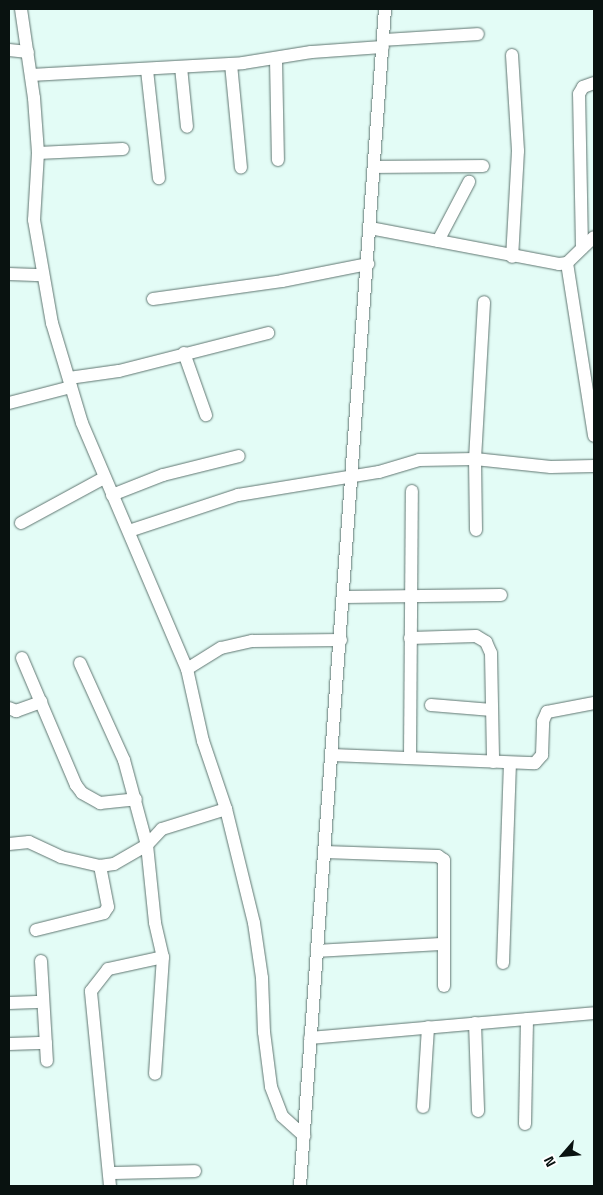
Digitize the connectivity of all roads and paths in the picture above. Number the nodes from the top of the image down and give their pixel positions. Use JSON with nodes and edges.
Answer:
{"nodes":[{"id":1,"x":21,"y":9,"type":"edge"},
{"id":2,"x":385,"y":9,"type":"edge"},
{"id":3,"x":478,"y":34,"type":"dead end"},
{"id":4,"x":383,"y":43,"type":"junction"},
{"id":5,"x":9,"y":50,"type":"edge"},
{"id":6,"x":28,"y":52,"type":"junction"},
{"id":7,"x":512,"y":55,"type":"dead end"},
{"id":8,"x":276,"y":59,"type":"junction"},
{"id":9,"x":231,"y":64,"type":"junction"},
{"id":10,"x":181,"y":67,"type":"junction"},
{"id":11,"x":147,"y":70,"type":"junction"},
{"id":12,"x":30,"y":75,"type":"junction"},
{"id":13,"x":594,"y":83,"type":"edge"},
{"id":14,"x":187,"y":127,"type":"dead end"},
{"id":15,"x":123,"y":149,"type":"dead end"},
{"id":16,"x":38,"y":153,"type":"junction"},
{"id":17,"x":278,"y":160,"type":"dead end"},
{"id":18,"x":483,"y":166,"type":"dead end"},
{"id":19,"x":375,"y":167,"type":"junction"},
{"id":20,"x":241,"y":168,"type":"dead end"},
{"id":21,"x":159,"y":178,"type":"dead end"},
{"id":22,"x":469,"y":182,"type":"dead end"},
{"id":23,"x":370,"y":228,"type":"junction"},
{"id":24,"x":594,"y":237,"type":"edge"},
{"id":25,"x":438,"y":242,"type":"junction"},
{"id":26,"x":582,"y":248,"type":"junction"},
{"id":27,"x":512,"y":257,"type":"junction"},
{"id":28,"x":567,"y":262,"type":"junction"},
{"id":29,"x":368,"y":264,"type":"junction"},
{"id":30,"x":9,"y":274,"type":"edge"},
{"id":31,"x":42,"y":275,"type":"junction"},
{"id":32,"x":153,"y":299,"type":"dead end"},
{"id":33,"x":484,"y":302,"type":"dead end"},
{"id":34,"x":268,"y":332,"type":"dead end"},
{"id":35,"x":184,"y":353,"type":"junction"},
{"id":36,"x":70,"y":382,"type":"junction"},
{"id":37,"x":9,"y":403,"type":"edge"},
{"id":38,"x":206,"y":415,"type":"dead end"},
{"id":39,"x":594,"y":436,"type":"edge"},
{"id":40,"x":239,"y":456,"type":"dead end"},
{"id":41,"x":476,"y":459,"type":"junction"},
{"id":42,"x":594,"y":466,"type":"edge"},
{"id":43,"x":352,"y":477,"type":"junction"},
{"id":44,"x":104,"y":478,"type":"junction"},
{"id":45,"x":412,"y":491,"type":"dead end"},
{"id":46,"x":112,"y":495,"type":"junction"},
{"id":47,"x":21,"y":523,"type":"dead end"},
{"id":48,"x":129,"y":530,"type":"junction"},
{"id":49,"x":476,"y":530,"type":"dead end"},
{"id":50,"x":501,"y":594,"type":"dead end"},
{"id":51,"x":410,"y":596,"type":"junction"},
{"id":52,"x":344,"y":597,"type":"junction"},
{"id":53,"x":410,"y":638,"type":"junction"},
{"id":54,"x":341,"y":640,"type":"junction"},
{"id":55,"x":22,"y":658,"type":"dead end"},
{"id":56,"x":80,"y":663,"type":"dead end"},
{"id":57,"x":187,"y":670,"type":"junction"},
{"id":58,"x":41,"y":702,"type":"junction"},
{"id":59,"x":594,"y":703,"type":"edge"},
{"id":60,"x":431,"y":705,"type":"dead end"},
{"id":61,"x":9,"y":708,"type":"edge"},
{"id":62,"x":492,"y":710,"type":"junction"},
{"id":63,"x":332,"y":755,"type":"junction"},
{"id":64,"x":410,"y":758,"type":"junction"},
{"id":65,"x":493,"y":762,"type":"junction"},
{"id":66,"x":510,"y":763,"type":"junction"},
{"id":67,"x":136,"y":799,"type":"junction"},
{"id":68,"x":226,"y":809,"type":"junction"},
{"id":69,"x":9,"y":844,"type":"edge"},
{"id":70,"x":148,"y":845,"type":"junction"},
{"id":71,"x":325,"y":852,"type":"junction"},
{"id":72,"x":100,"y":866,"type":"junction"},
{"id":73,"x":36,"y":930,"type":"dead end"},
{"id":74,"x":444,"y":944,"type":"junction"},
{"id":75,"x":316,"y":951,"type":"junction"},
{"id":76,"x":163,"y":957,"type":"junction"},
{"id":77,"x":41,"y":961,"type":"dead end"},
{"id":78,"x":504,"y":963,"type":"dead end"},
{"id":79,"x":444,"y":986,"type":"dead end"},
{"id":80,"x":43,"y":1002,"type":"junction"},
{"id":81,"x":9,"y":1003,"type":"edge"},
{"id":82,"x":594,"y":1013,"type":"edge"},
{"id":83,"x":527,"y":1019,"type":"junction"},
{"id":84,"x":475,"y":1023,"type":"junction"},
{"id":85,"x":428,"y":1027,"type":"junction"},
{"id":86,"x":310,"y":1038,"type":"junction"},
{"id":87,"x":46,"y":1043,"type":"junction"},
{"id":88,"x":9,"y":1044,"type":"edge"},
{"id":89,"x":47,"y":1061,"type":"dead end"},
{"id":90,"x":156,"y":1074,"type":"dead end"},
{"id":91,"x":423,"y":1107,"type":"dead end"},
{"id":92,"x":478,"y":1111,"type":"dead end"},
{"id":93,"x":525,"y":1124,"type":"dead end"},
{"id":94,"x":304,"y":1136,"type":"junction"},
{"id":95,"x":195,"y":1171,"type":"dead end"},
{"id":96,"x":109,"y":1173,"type":"junction"},
{"id":97,"x":110,"y":1186,"type":"edge"},
{"id":98,"x":300,"y":1186,"type":"edge"}],
"edges":[{"from":1,"to":6,"type":"street"},
{"from":2,"to":4,"type":"street"},
{"from":3,"to":4,"type":"street"},
{"from":4,"to":8,"type":"street"},
{"from":4,"to":19,"type":"street"},
{"from":5,"to":6,"type":"street"},
{"from":6,"to":12,"type":"street"},
{"from":7,"to":27,"type":"street"},
{"from":8,"to":9,"type":"street"},
{"from":8,"to":17,"type":"street"},
{"from":9,"to":10,"type":"street"},
{"from":9,"to":20,"type":"street"},
{"from":10,"to":11,"type":"street"},
{"from":10,"to":14,"type":"street"},
{"from":11,"to":12,"type":"street"},
{"from":11,"to":21,"type":"street"},
{"from":12,"to":16,"type":"street"},
{"from":13,"to":26,"type":"street"},
{"from":15,"to":16,"type":"street"},
{"from":16,"to":31,"type":"street"},
{"from":18,"to":19,"type":"street"},
{"from":19,"to":23,"type":"street"},
{"from":22,"to":25,"type":"street"},
{"from":23,"to":25,"type":"street"},
{"from":23,"to":29,"type":"street"},
{"from":24,"to":26,"type":"street"},
{"from":25,"to":27,"type":"street"},
{"from":26,"to":28,"type":"street"},
{"from":27,"to":28,"type":"street"},
{"from":28,"to":39,"type":"street"},
{"from":29,"to":32,"type":"street"},
{"from":29,"to":43,"type":"street"},
{"from":30,"to":31,"type":"street"},
{"from":31,"to":36,"type":"street"},
{"from":33,"to":41,"type":"street"},
{"from":34,"to":35,"type":"street"},
{"from":35,"to":36,"type":"street"},
{"from":35,"to":38,"type":"street"},
{"from":36,"to":37,"type":"street"},
{"from":36,"to":44,"type":"street"},
{"from":40,"to":46,"type":"street"},
{"from":41,"to":42,"type":"street"},
{"from":41,"to":43,"type":"street"},
{"from":41,"to":49,"type":"street"},
{"from":43,"to":48,"type":"street"},
{"from":43,"to":52,"type":"street"},
{"from":44,"to":46,"type":"street"},
{"from":44,"to":47,"type":"street"},
{"from":45,"to":51,"type":"street"},
{"from":46,"to":48,"type":"street"},
{"from":48,"to":57,"type":"street"},
{"from":50,"to":51,"type":"street"},
{"from":51,"to":52,"type":"street"},
{"from":51,"to":53,"type":"street"},
{"from":52,"to":54,"type":"street"},
{"from":53,"to":62,"type":"street"},
{"from":53,"to":64,"type":"street"},
{"from":54,"to":57,"type":"street"},
{"from":54,"to":63,"type":"street"},
{"from":55,"to":58,"type":"street"},
{"from":56,"to":67,"type":"street"},
{"from":57,"to":68,"type":"street"},
{"from":58,"to":61,"type":"street"},
{"from":58,"to":67,"type":"street"},
{"from":59,"to":66,"type":"street"},
{"from":60,"to":62,"type":"street"},
{"from":62,"to":65,"type":"street"},
{"from":63,"to":64,"type":"street"},
{"from":63,"to":71,"type":"street"},
{"from":64,"to":65,"type":"street"},
{"from":65,"to":66,"type":"street"},
{"from":66,"to":78,"type":"street"},
{"from":67,"to":70,"type":"street"},
{"from":68,"to":70,"type":"street"},
{"from":68,"to":94,"type":"street"},
{"from":69,"to":72,"type":"street"},
{"from":70,"to":72,"type":"street"},
{"from":70,"to":76,"type":"street"},
{"from":71,"to":74,"type":"street"},
{"from":71,"to":75,"type":"street"},
{"from":72,"to":73,"type":"street"},
{"from":74,"to":75,"type":"street"},
{"from":74,"to":79,"type":"street"},
{"from":75,"to":86,"type":"street"},
{"from":76,"to":90,"type":"street"},
{"from":76,"to":96,"type":"street"},
{"from":77,"to":80,"type":"street"},
{"from":80,"to":81,"type":"street"},
{"from":80,"to":87,"type":"street"},
{"from":82,"to":83,"type":"street"},
{"from":83,"to":84,"type":"street"},
{"from":83,"to":93,"type":"street"},
{"from":84,"to":85,"type":"street"},
{"from":84,"to":92,"type":"street"},
{"from":85,"to":86,"type":"street"},
{"from":85,"to":91,"type":"street"},
{"from":86,"to":94,"type":"street"},
{"from":87,"to":88,"type":"street"},
{"from":87,"to":89,"type":"street"},
{"from":94,"to":98,"type":"street"},
{"from":95,"to":96,"type":"street"},
{"from":96,"to":97,"type":"street"}]}
